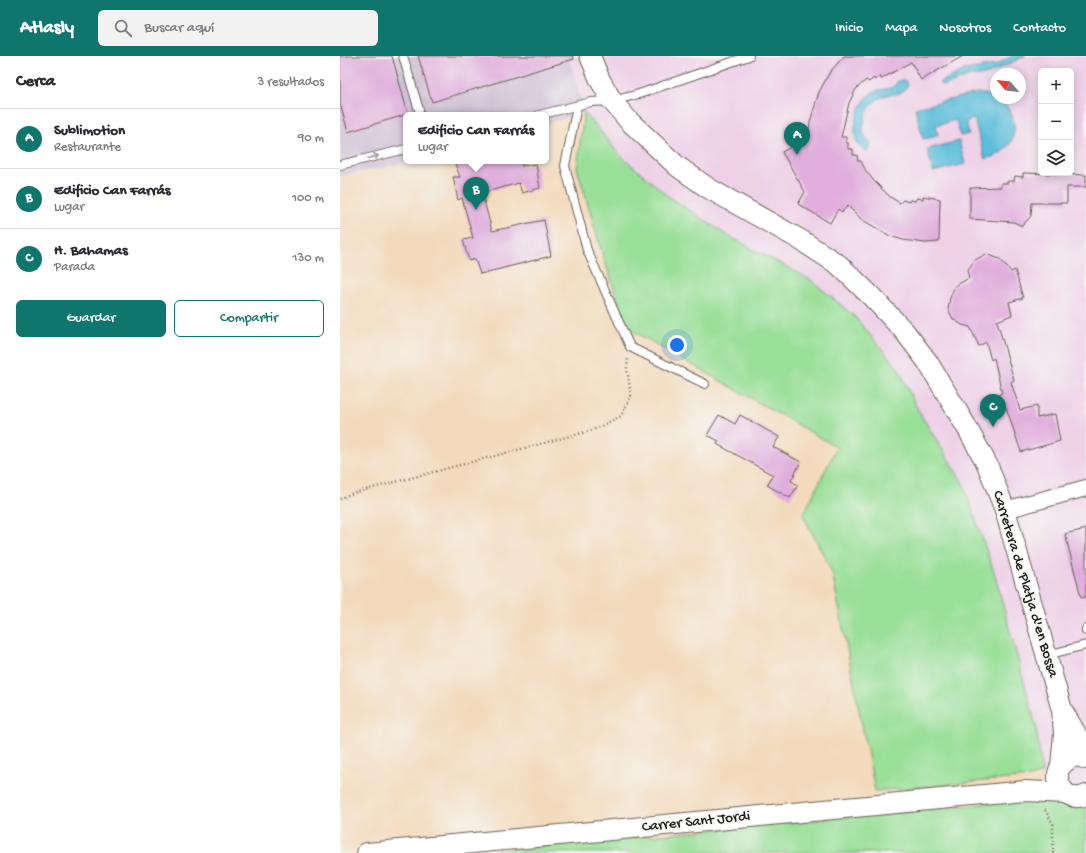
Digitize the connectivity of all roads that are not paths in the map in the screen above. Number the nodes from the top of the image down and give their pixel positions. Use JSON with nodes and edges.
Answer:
{"nodes":[{"id":1,"x":403,"y":56,"type":"edge"},
{"id":2,"x":590,"y":56,"type":"edge"},
{"id":3,"x":749,"y":56,"type":"edge"},
{"id":4,"x":612,"y":101,"type":"junction"},
{"id":5,"x":577,"y":106,"type":"junction"},
{"id":6,"x":419,"y":110,"type":"dead end"},
{"id":7,"x":549,"y":113,"type":"edge"},
{"id":8,"x":403,"y":149,"type":"edge"},
{"id":9,"x":340,"y":165,"type":"edge"},
{"id":10,"x":705,"y":384,"type":"dead end"},
{"id":11,"x":1086,"y":488,"type":"edge"},
{"id":12,"x":1005,"y":510,"type":"junction"},
{"id":13,"x":1086,"y":645,"type":"edge"},
{"id":14,"x":1047,"y":656,"type":"junction"},
{"id":15,"x":1062,"y":710,"type":"junction"},
{"id":16,"x":1086,"y":751,"type":"edge"},
{"id":17,"x":1086,"y":759,"type":"edge"},
{"id":18,"x":1059,"y":769,"type":"junction"},
{"id":19,"x":1030,"y":791,"type":"junction"},
{"id":20,"x":1066,"y":793,"type":"junction"},
{"id":21,"x":1086,"y":795,"type":"edge"},
{"id":22,"x":367,"y":853,"type":"edge"}],
"edges":[{"from":1,"to":6,"type":"lane"},
{"from":2,"to":4,"type":"street","name":"Carretera de Platja d'en Bossa"},
{"from":3,"to":4,"type":"lane"},
{"from":4,"to":5,"type":"lane"},
{"from":4,"to":12,"type":"street","name":"Carretera de Platja d'en Bossa"},
{"from":5,"to":7,"type":"lane"},
{"from":5,"to":10,"type":"lane"},
{"from":9,"to":8,"type":"lane","one_way":true},
{"from":11,"to":12,"type":"street"},
{"from":12,"to":14,"type":"street","name":"Carretera de Platja d'en Bossa"},
{"from":13,"to":14,"type":"lane"},
{"from":14,"to":15,"type":"street","name":"Carretera de Platja d'en Bossa"},
{"from":15,"to":16,"type":"street","name":"Carretera de Platja d'en Bossa"},
{"from":15,"to":18,"type":"street","name":"Carretera de Platja d'en Bossa"},
{"from":17,"to":18,"type":"street","name":"Carrer Sant Jordi"},
{"from":18,"to":19,"type":"street","name":"Carrer Sant Jordi"},
{"from":18,"to":20,"type":"street"},
{"from":19,"to":20,"type":"street","name":"Carrer Sant Jordi"},
{"from":19,"to":22,"type":"street","name":"Carrer Sant Jordi"},
{"from":20,"to":21,"type":"street","name":"Carrer Sant Jordi"}]}
